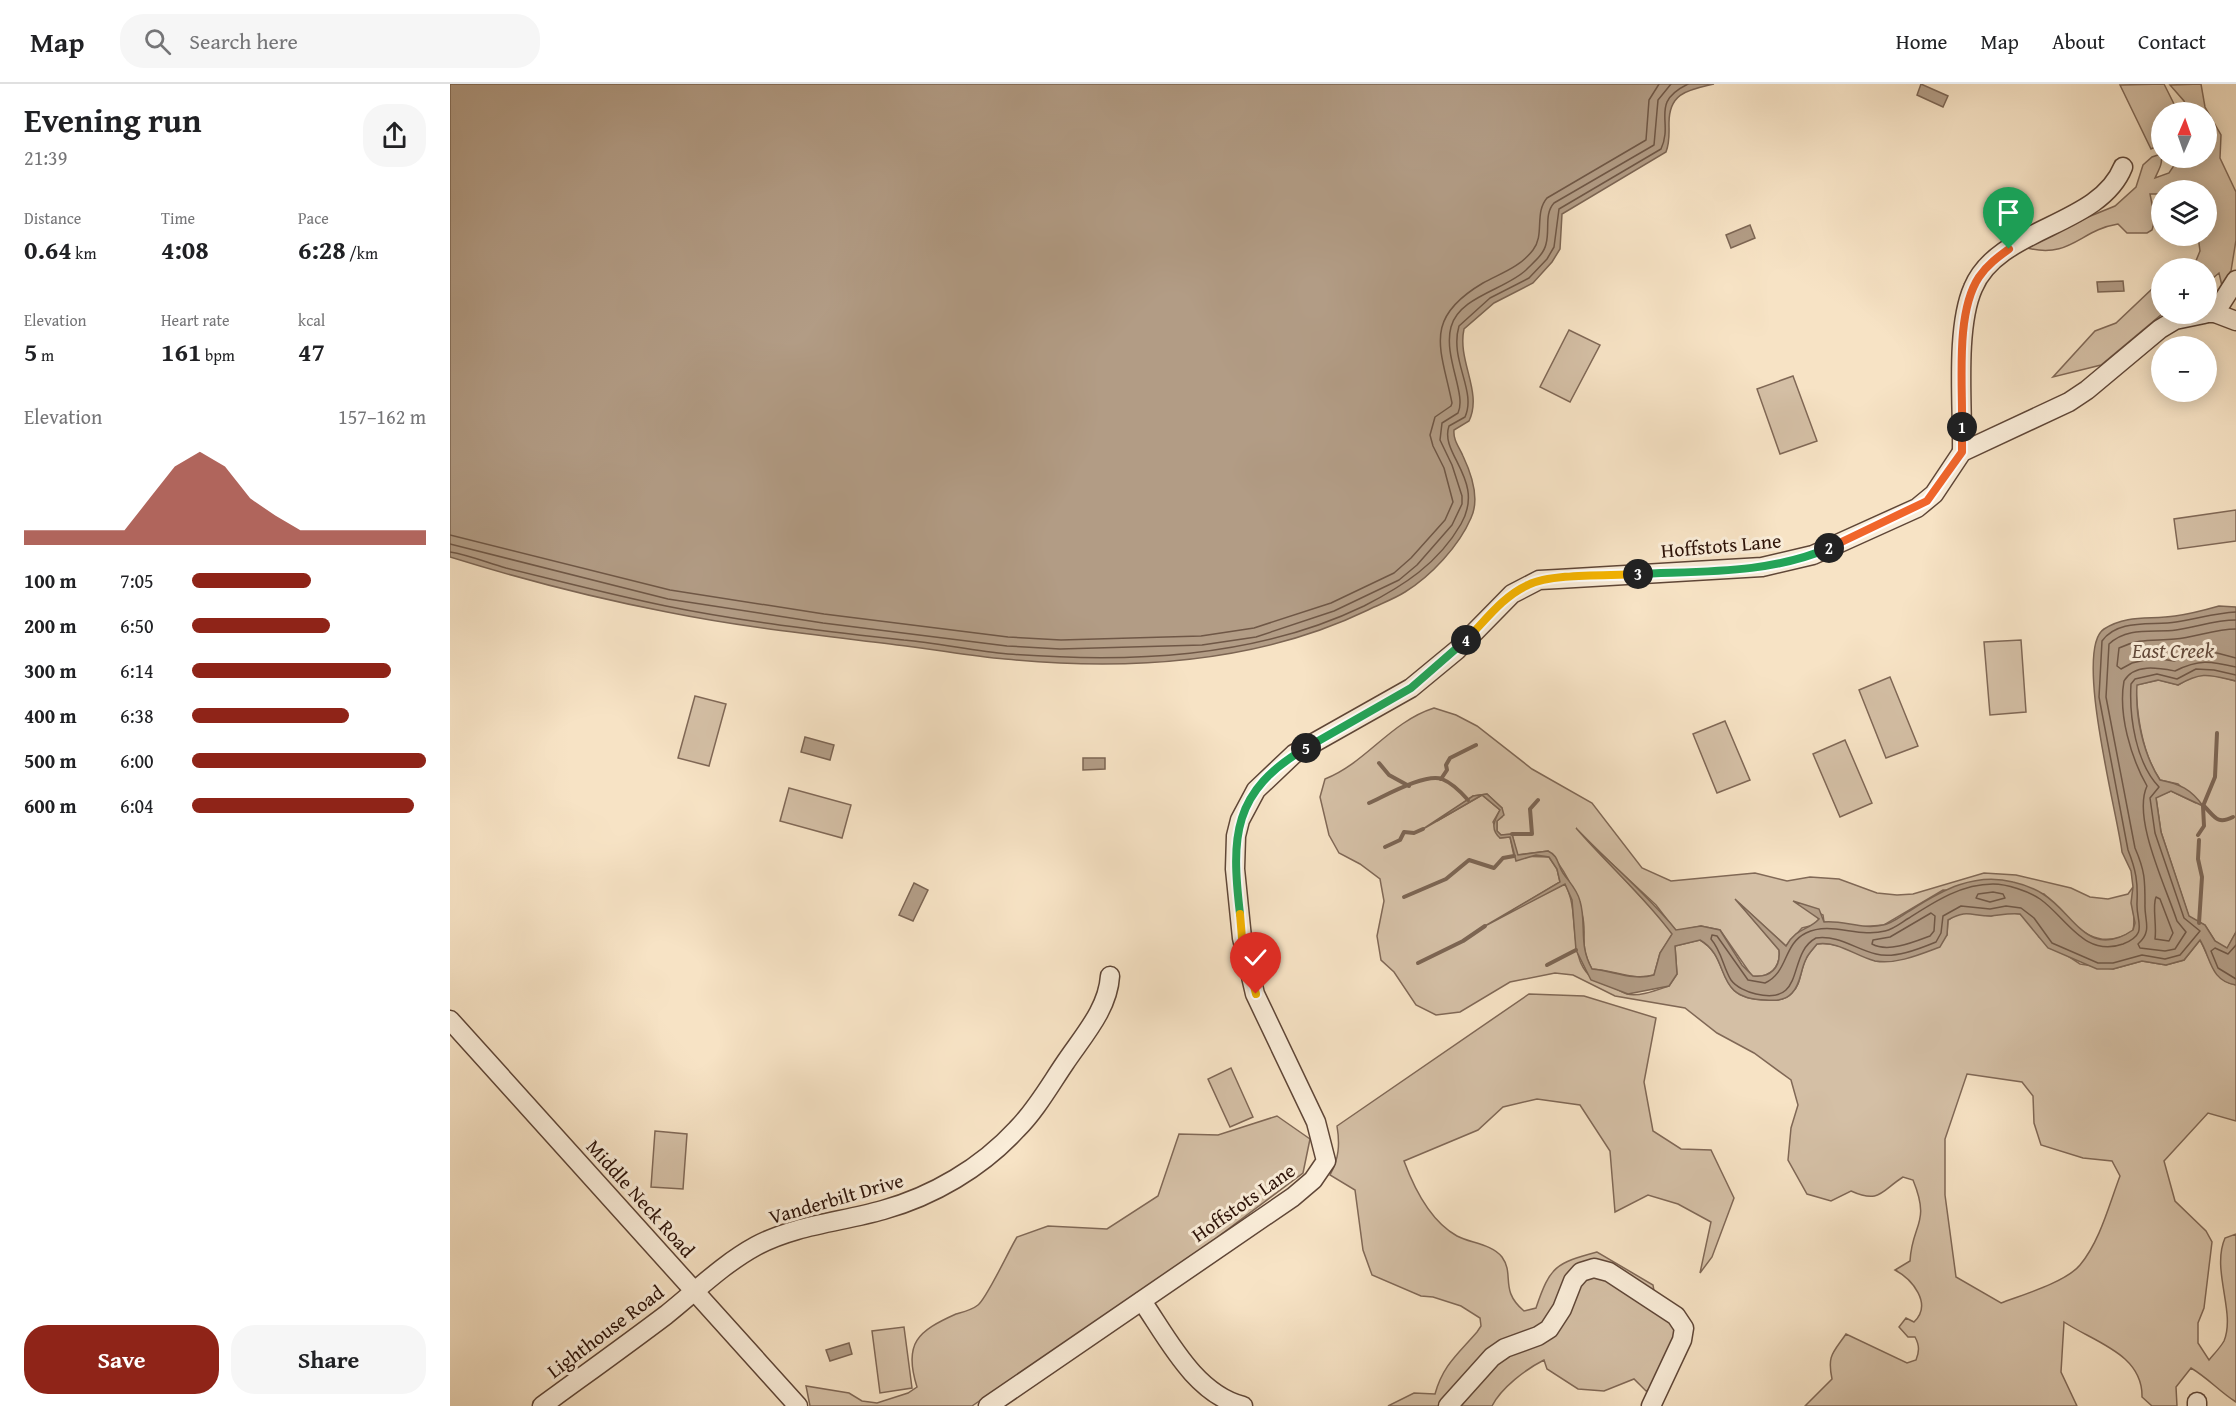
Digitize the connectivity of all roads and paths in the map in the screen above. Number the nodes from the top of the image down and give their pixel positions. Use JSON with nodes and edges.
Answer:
{"nodes":[{"id":1,"x":2123,"y":167,"type":"dead end"},
{"id":2,"x":2236,"y":280,"type":"edge"},
{"id":3,"x":2217,"y":303,"type":"edge"},
{"id":4,"x":2217,"y":315,"type":"edge"},
{"id":5,"x":2236,"y":321,"type":"edge"},
{"id":6,"x":2168,"y":324,"type":"edge"},
{"id":7,"x":1962,"y":452,"type":"junction"},
{"id":8,"x":1110,"y":976,"type":"dead end"},
{"id":9,"x":450,"y":1020,"type":"edge"},
{"id":10,"x":694,"y":1292,"type":"junction"},
{"id":11,"x":1142,"y":1301,"type":"junction"},
{"id":12,"x":542,"y":1406,"type":"edge"},
{"id":13,"x":798,"y":1406,"type":"edge"},
{"id":14,"x":988,"y":1406,"type":"edge"},
{"id":15,"x":1243,"y":1406,"type":"edge"},
{"id":16,"x":1448,"y":1406,"type":"edge"},
{"id":17,"x":1651,"y":1406,"type":"edge"}],
"edges":[{"from":1,"to":7,"type":"street"},
{"from":2,"to":3,"type":"street"},
{"from":4,"to":5,"type":"street"},
{"from":6,"to":7,"type":"street","name":"Hoffstots Lane"},
{"from":7,"to":11,"type":"street","name":"Hoffstots Lane"},
{"from":8,"to":10,"type":"street","name":"Vanderbilt Drive"},
{"from":9,"to":10,"type":"street","name":"Middle Neck Road"},
{"from":10,"to":12,"type":"street","name":"Lighthouse Road"},
{"from":10,"to":13,"type":"street","name":"Middle Neck Road"},
{"from":11,"to":14,"type":"street","name":"Hoffstots Lane"},
{"from":11,"to":15,"type":"street"},
{"from":16,"to":17,"type":"street"}]}
